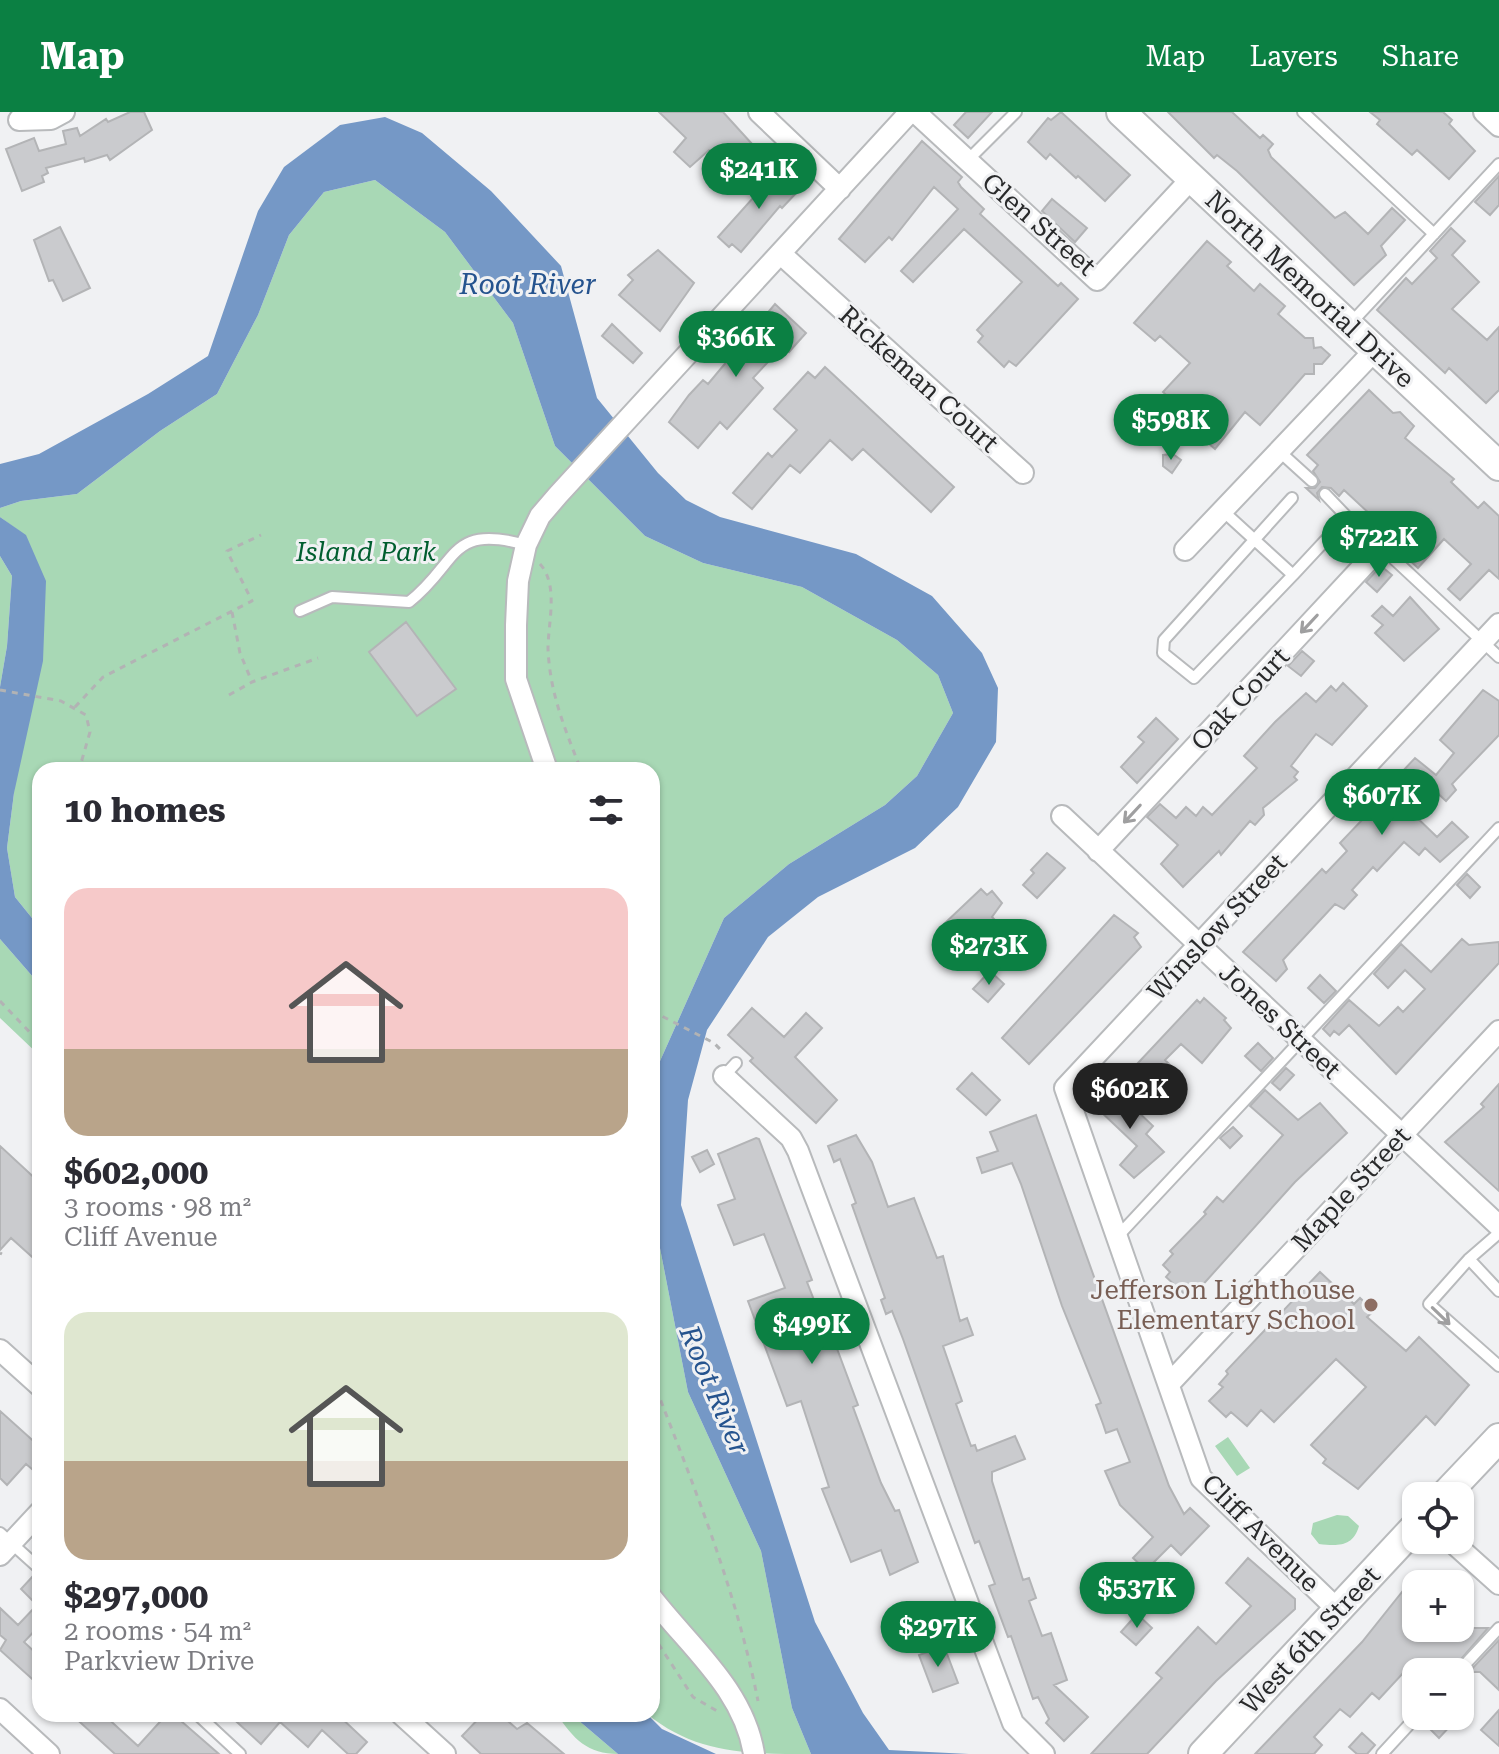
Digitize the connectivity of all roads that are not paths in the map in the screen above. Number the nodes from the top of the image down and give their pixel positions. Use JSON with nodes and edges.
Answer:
{"nodes":[{"id":1,"x":64,"y":112,"type":"edge"},
{"id":2,"x":759,"y":112,"type":"edge"},
{"id":3,"x":912,"y":112,"type":"edge"},
{"id":4,"x":1016,"y":112,"type":"edge"},
{"id":5,"x":1121,"y":112,"type":"edge"},
{"id":6,"x":1303,"y":112,"type":"edge"},
{"id":7,"x":1484,"y":112,"type":"edge"},
{"id":8,"x":19,"y":120,"type":"dead end"},
{"id":9,"x":1499,"y":126,"type":"edge"},
{"id":10,"x":967,"y":161,"type":"junction"},
{"id":11,"x":1499,"y":164,"type":"edge"},
{"id":12,"x":1192,"y":178,"type":"junction"},
{"id":13,"x":840,"y":189,"type":"junction"},
{"id":14,"x":1434,"y":234,"type":"junction"},
{"id":15,"x":781,"y":254,"type":"junction"},
{"id":16,"x":1349,"y":325,"type":"junction"},
{"id":17,"x":1375,"y":350,"type":"junction"},
{"id":18,"x":1280,"y":452,"type":"junction"},
{"id":19,"x":1499,"y":466,"type":"edge"},
{"id":20,"x":1023,"y":473,"type":"dead end"},
{"id":21,"x":1312,"y":481,"type":"dead end"},
{"id":22,"x":1325,"y":494,"type":"dead end"},
{"id":23,"x":1292,"y":498,"type":"dead end"},
{"id":24,"x":1223,"y":511,"type":"junction"},
{"id":25,"x":1254,"y":539,"type":"junction"},
{"id":26,"x":526,"y":545,"type":"junction"},
{"id":27,"x":1381,"y":547,"type":"joint"},
{"id":28,"x":1185,"y":550,"type":"dead end"},
{"id":29,"x":1293,"y":575,"type":"junction"},
{"id":30,"x":300,"y":611,"type":"dead end"},
{"id":31,"x":1499,"y":624,"type":"edge"},
{"id":32,"x":1483,"y":642,"type":"junction"},
{"id":33,"x":1499,"y":657,"type":"edge"},
{"id":34,"x":544,"y":762,"type":"edge"},
{"id":35,"x":1062,"y":816,"type":"dead end"},
{"id":36,"x":1499,"y":828,"type":"edge"},
{"id":37,"x":1098,"y":851,"type":"junction"},
{"id":38,"x":1199,"y":946,"type":"junction"},
{"id":39,"x":1499,"y":1031,"type":"edge"},
{"id":40,"x":1301,"y":1040,"type":"junction"},
{"id":41,"x":730,"y":1070,"type":"dead end"},
{"id":42,"x":1065,"y":1088,"type":"joint"},
{"id":43,"x":1402,"y":1135,"type":"junction"},
{"id":44,"x":1499,"y":1226,"type":"edge"},
{"id":45,"x":1499,"y":1233,"type":"edge"},
{"id":46,"x":1118,"y":1236,"type":"junction"},
{"id":47,"x":1469,"y":1259,"type":"junction"},
{"id":48,"x":1499,"y":1291,"type":"edge"},
{"id":49,"x":0,"y":1350,"type":"edge"},
{"id":50,"x":1499,"y":1366,"type":"edge"},
{"id":51,"x":32,"y":1379,"type":"edge"},
{"id":52,"x":1170,"y":1383,"type":"junction"},
{"id":53,"x":1499,"y":1438,"type":"edge"},
{"id":54,"x":1457,"y":1482,"type":"edge"},
{"id":55,"x":32,"y":1519,"type":"edge"},
{"id":56,"x":1402,"y":1541,"type":"edge"},
{"id":57,"x":4,"y":1543,"type":"edge"},
{"id":58,"x":1466,"y":1554,"type":"edge"},
{"id":59,"x":32,"y":1563,"type":"edge"},
{"id":60,"x":1499,"y":1584,"type":"edge"},
{"id":61,"x":660,"y":1608,"type":"edge"},
{"id":62,"x":1338,"y":1610,"type":"junction"},
{"id":63,"x":1499,"y":1628,"type":"edge"},
{"id":64,"x":1471,"y":1658,"type":"edge"},
{"id":65,"x":0,"y":1709,"type":"edge"},
{"id":66,"x":206,"y":1722,"type":"edge"},
{"id":67,"x":410,"y":1722,"type":"edge"},
{"id":68,"x":1404,"y":1730,"type":"edge"},
{"id":69,"x":753,"y":1746,"type":"edge"},
{"id":70,"x":49,"y":1754,"type":"edge"},
{"id":71,"x":240,"y":1754,"type":"edge"},
{"id":72,"x":445,"y":1754,"type":"edge"},
{"id":73,"x":1044,"y":1754,"type":"edge"},
{"id":74,"x":1203,"y":1754,"type":"edge"},
{"id":75,"x":1382,"y":1754,"type":"edge"}],
"edges":[{"from":1,"to":8,"type":"street"},
{"from":2,"to":13,"type":"street"},
{"from":3,"to":10,"type":"street","name":"Glen Street"},
{"from":3,"to":13,"type":"street"},
{"from":4,"to":10,"type":"lane"},
{"from":5,"to":12,"type":"main road","name":"North Memorial Drive"},
{"from":6,"to":14,"type":"lane"},
{"from":7,"to":9,"type":"street"},
{"from":10,"to":12,"type":"street","name":"Glen Street"},
{"from":11,"to":14,"type":"lane"},
{"from":12,"to":16,"type":"main road","name":"North Memorial Drive"},
{"from":13,"to":15,"type":"street"},
{"from":14,"to":16,"type":"lane"},
{"from":15,"to":20,"type":"street","name":"Rickeman Court"},
{"from":15,"to":26,"type":"street"},
{"from":16,"to":17,"type":"main road","name":"North Memorial Drive"},
{"from":17,"to":18,"type":"street"},
{"from":17,"to":19,"type":"main road","name":"North Memorial Drive"},
{"from":18,"to":21,"type":"lane"},
{"from":18,"to":24,"type":"street"},
{"from":22,"to":29,"type":"lane"},
{"from":23,"to":25,"type":"lane"},
{"from":24,"to":25,"type":"lane"},
{"from":24,"to":28,"type":"street"},
{"from":25,"to":29,"type":"lane"},
{"from":25,"to":29,"type":"lane"},
{"from":26,"to":30,"type":"lane"},
{"from":26,"to":34,"type":"street"},
{"from":27,"to":32,"type":"lane"},
{"from":27,"to":37,"type":"street","name":"Oak Court","one_way":true},
{"from":31,"to":32,"type":"street","name":"Winslow Street"},
{"from":32,"to":33,"type":"lane"},
{"from":32,"to":38,"type":"street","name":"Winslow Street"},
{"from":35,"to":37,"type":"street","name":"Jones Street"},
{"from":36,"to":40,"type":"lane"},
{"from":37,"to":38,"type":"street","name":"Jones Street"},
{"from":38,"to":40,"type":"street","name":"Jones Street"},
{"from":38,"to":42,"type":"street","name":"Winslow Street"},
{"from":39,"to":43,"type":"street","name":"Maple Street"},
{"from":40,"to":43,"type":"street","name":"Jones Street"},
{"from":40,"to":46,"type":"lane"},
{"from":41,"to":73,"type":"street"},
{"from":42,"to":46,"type":"street","name":"Cliff Avenue"},
{"from":43,"to":44,"type":"street","name":"Jones Street"},
{"from":43,"to":52,"type":"street","name":"Maple Street"},
{"from":45,"to":47,"type":"lane"},
{"from":46,"to":52,"type":"street","name":"Cliff Avenue"},
{"from":47,"to":48,"type":"lane"},
{"from":47,"to":50,"type":"lane","one_way":true},
{"from":49,"to":51,"type":"street"},
{"from":52,"to":62,"type":"street","name":"Cliff Avenue"},
{"from":53,"to":54,"type":"main road"},
{"from":55,"to":57,"type":"street"},
{"from":56,"to":62,"type":"main road","name":"West 6th Street"},
{"from":57,"to":59,"type":"lane"},
{"from":58,"to":60,"type":"street"},
{"from":61,"to":69,"type":"street"},
{"from":62,"to":74,"type":"main road","name":"West 6th Street"},
{"from":63,"to":64,"type":"lane"},
{"from":65,"to":70,"type":"street"},
{"from":66,"to":71,"type":"lane"},
{"from":67,"to":72,"type":"street"},
{"from":68,"to":75,"type":"lane"}]}
